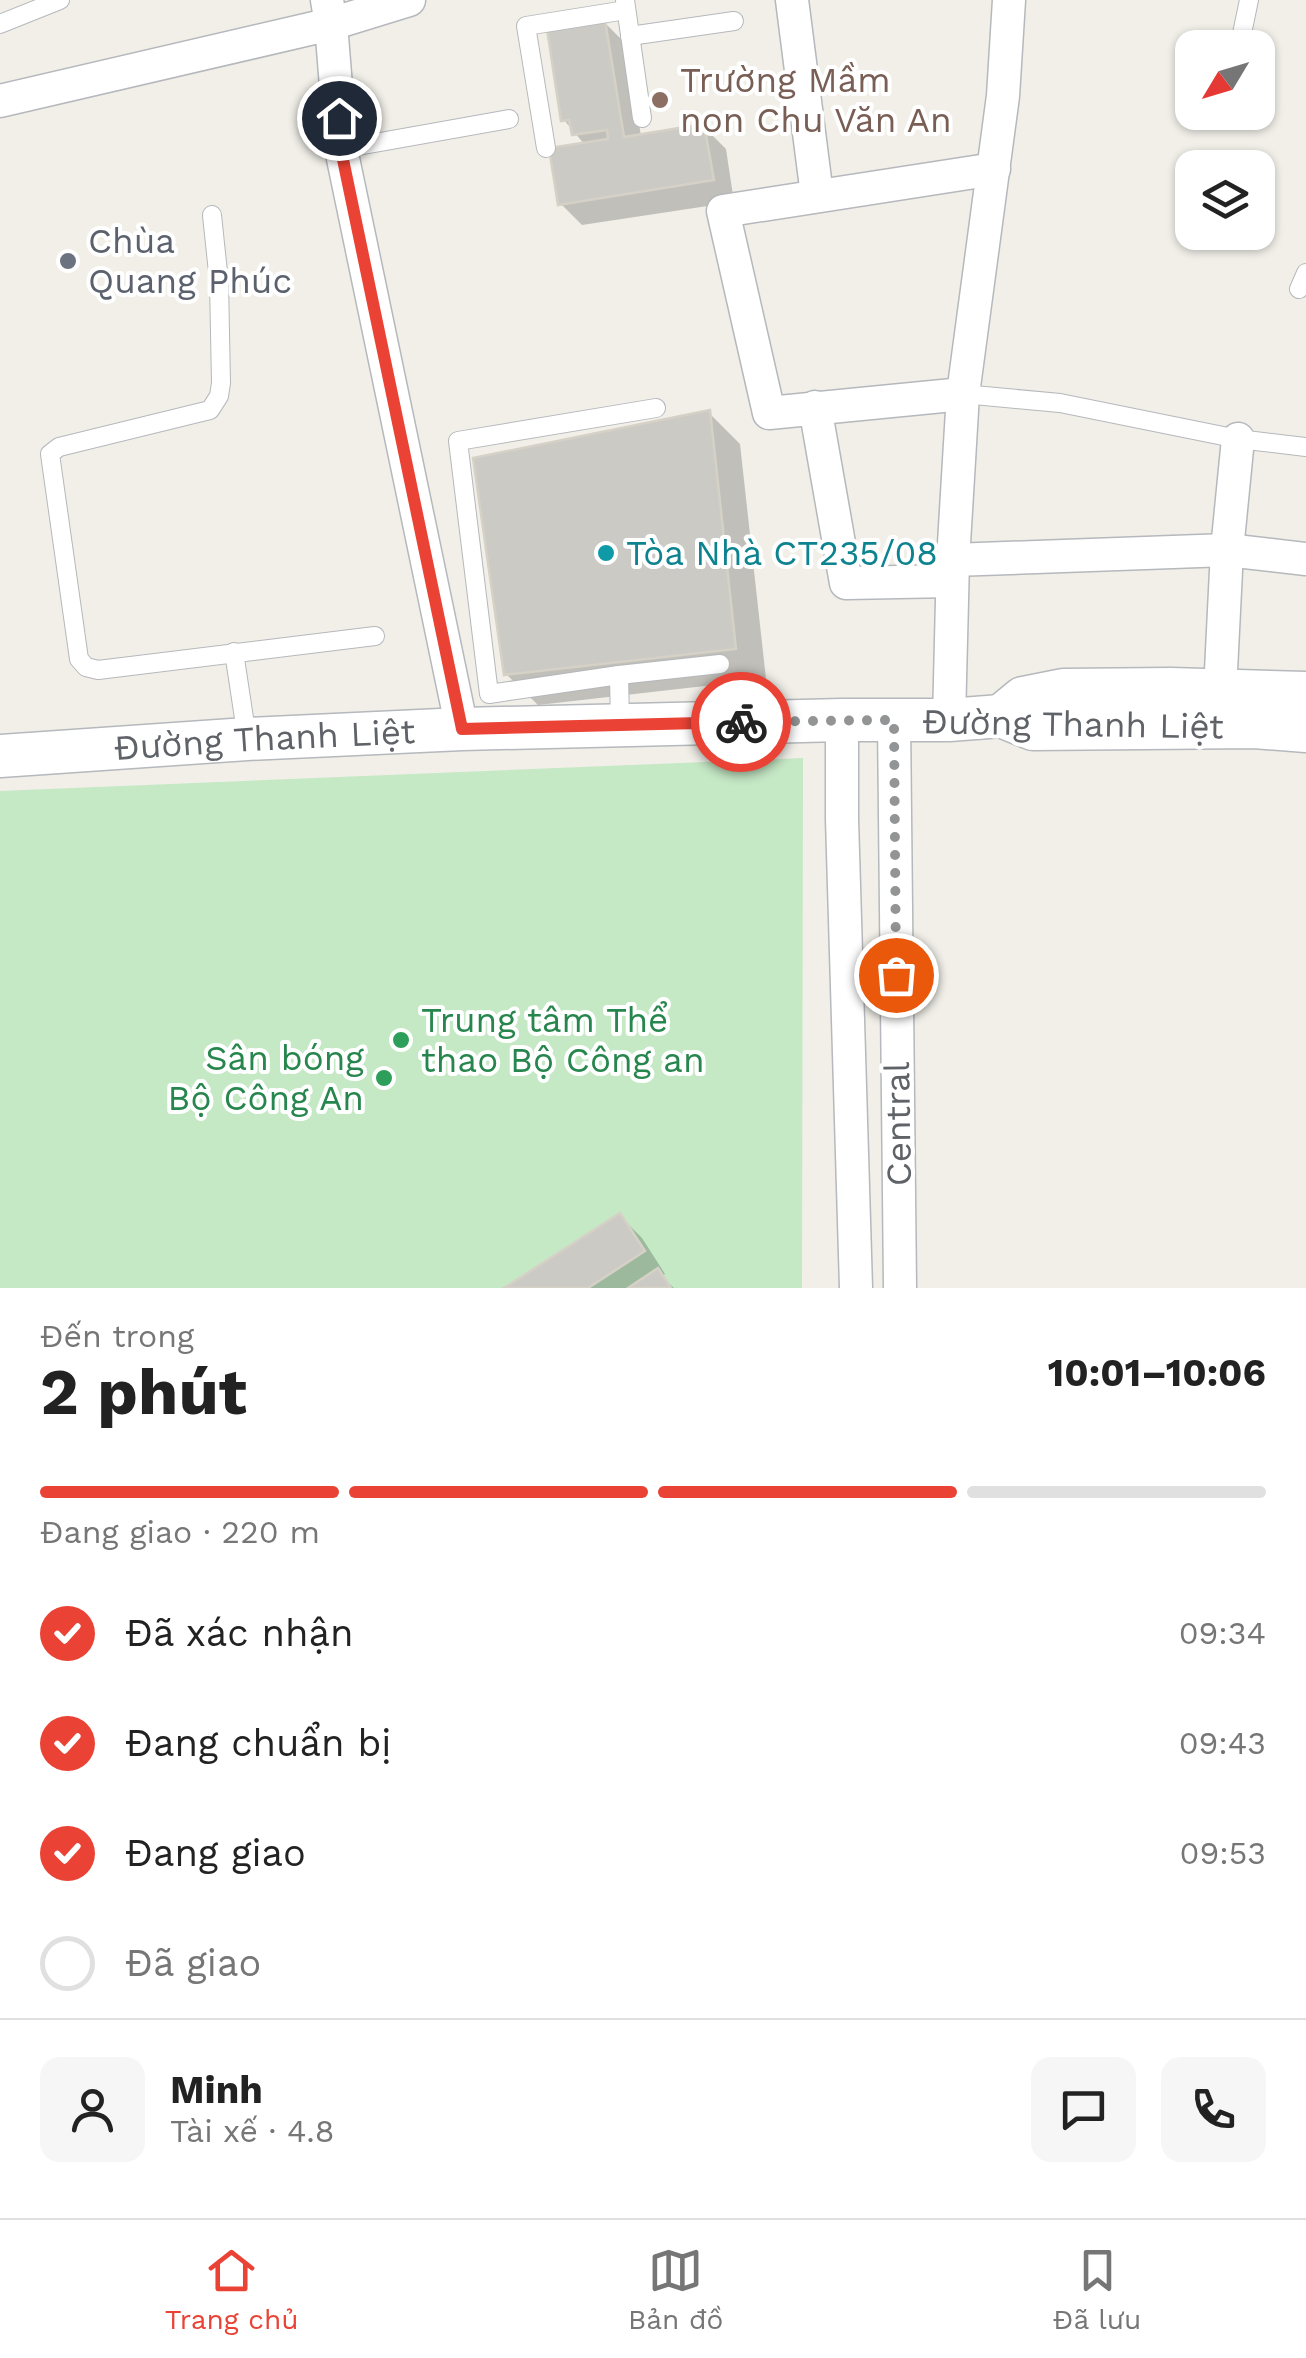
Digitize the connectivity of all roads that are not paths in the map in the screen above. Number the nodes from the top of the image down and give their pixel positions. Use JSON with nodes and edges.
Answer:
{"nodes":[{"id":1,"x":60,"y":0,"type":"edge"},
{"id":2,"x":408,"y":0,"type":"edge"},
{"id":3,"x":792,"y":0,"type":"edge"},
{"id":4,"x":1009,"y":0,"type":"edge"},
{"id":5,"x":1249,"y":0,"type":"edge"},
{"id":6,"x":626,"y":5,"type":"edge"},
{"id":7,"x":329,"y":12,"type":"edge"},
{"id":8,"x":734,"y":20,"type":"dead end"},
{"id":9,"x":0,"y":24,"type":"edge"},
{"id":10,"x":1243,"y":30,"type":"edge"},
{"id":11,"x":630,"y":36,"type":"junction"},
{"id":12,"x":0,"y":101,"type":"edge"},
{"id":13,"x":509,"y":118,"type":"dead end"},
{"id":14,"x":642,"y":118,"type":"dead end"},
{"id":15,"x":546,"y":148,"type":"dead end"},
{"id":16,"x":341,"y":150,"type":"junction"},
{"id":17,"x":994,"y":169,"type":"junction"},
{"id":18,"x":817,"y":195,"type":"junction"},
{"id":19,"x":212,"y":215,"type":"dead end"},
{"id":20,"x":963,"y":394,"type":"junction"},
{"id":21,"x":815,"y":407,"type":"junction"},
{"id":22,"x":656,"y":408,"type":"dead end"},
{"id":23,"x":1238,"y":439,"type":"junction"},
{"id":24,"x":1306,"y":446,"type":"edge"},
{"id":25,"x":1226,"y":550,"type":"junction"},
{"id":26,"x":1306,"y":559,"type":"edge"},
{"id":27,"x":952,"y":570,"type":"junction"},
{"id":28,"x":375,"y":636,"type":"dead end"},
{"id":29,"x":234,"y":652,"type":"junction"},
{"id":30,"x":720,"y":664,"type":"dead end"},
{"id":31,"x":619,"y":675,"type":"junction"},
{"id":32,"x":1220,"y":691,"type":"junction"},
{"id":33,"x":1306,"y":693,"type":"edge"},
{"id":34,"x":1001,"y":716,"type":"junction"},
{"id":35,"x":842,"y":720,"type":"junction"},
{"id":36,"x":894,"y":720,"type":"junction"},
{"id":37,"x":949,"y":720,"type":"junction"},
{"id":38,"x":620,"y":725,"type":"junction"},
{"id":39,"x":462,"y":729,"type":"junction"},
{"id":40,"x":1306,"y":731,"type":"edge"},
{"id":41,"x":247,"y":739,"type":"junction"},
{"id":42,"x":0,"y":756,"type":"edge"},
{"id":43,"x":895,"y":819,"type":"junction"},
{"id":44,"x":842,"y":820,"type":"junction"},
{"id":45,"x":856,"y":1288,"type":"edge"},
{"id":46,"x":900,"y":1288,"type":"edge"}],
"edges":[{"from":1,"to":9,"type":"lane"},
{"from":2,"to":7,"type":"street"},
{"from":3,"to":18,"type":"street"},
{"from":4,"to":17,"type":"street"},
{"from":5,"to":10,"type":"lane"},
{"from":6,"to":11,"type":"lane"},
{"from":6,"to":15,"type":"lane"},
{"from":7,"to":12,"type":"street"},
{"from":7,"to":16,"type":"street"},
{"from":8,"to":11,"type":"lane"},
{"from":11,"to":14,"type":"lane"},
{"from":13,"to":16,"type":"lane"},
{"from":16,"to":39,"type":"street"},
{"from":17,"to":18,"type":"street"},
{"from":17,"to":20,"type":"street"},
{"from":18,"to":21,"type":"street"},
{"from":19,"to":29,"type":"lane"},
{"from":20,"to":21,"type":"street"},
{"from":20,"to":23,"type":"lane"},
{"from":20,"to":27,"type":"street"},
{"from":21,"to":27,"type":"street"},
{"from":22,"to":31,"type":"lane"},
{"from":23,"to":24,"type":"lane"},
{"from":23,"to":25,"type":"street"},
{"from":25,"to":26,"type":"street"},
{"from":25,"to":27,"type":"street"},
{"from":25,"to":32,"type":"street"},
{"from":27,"to":37,"type":"street"},
{"from":28,"to":29,"type":"lane"},
{"from":29,"to":41,"type":"lane"},
{"from":30,"to":31,"type":"lane"},
{"from":31,"to":38,"type":"lane"},
{"from":32,"to":33,"type":"street"},
{"from":32,"to":34,"type":"street"},
{"from":34,"to":37,"type":"street","name":"Đường Thanh Liệt"},
{"from":34,"to":40,"type":"street","name":"Đường Thanh Liệt"},
{"from":35,"to":36,"type":"street","name":"Đường Thanh Liệt"},
{"from":35,"to":38,"type":"street","name":"Đường Thanh Liệt"},
{"from":35,"to":44,"type":"street","name":"Central"},
{"from":36,"to":37,"type":"street","name":"Đường Thanh Liệt"},
{"from":36,"to":43,"type":"street","name":"Central"},
{"from":38,"to":39,"type":"street","name":"Đường Thanh Liệt"},
{"from":39,"to":41,"type":"street","name":"Đường Thanh Liệt"},
{"from":41,"to":42,"type":"street","name":"Đường Thanh Liệt"},
{"from":43,"to":44,"type":"street"},
{"from":43,"to":46,"type":"street","name":"Central"},
{"from":44,"to":45,"type":"street","name":"Central"}]}
